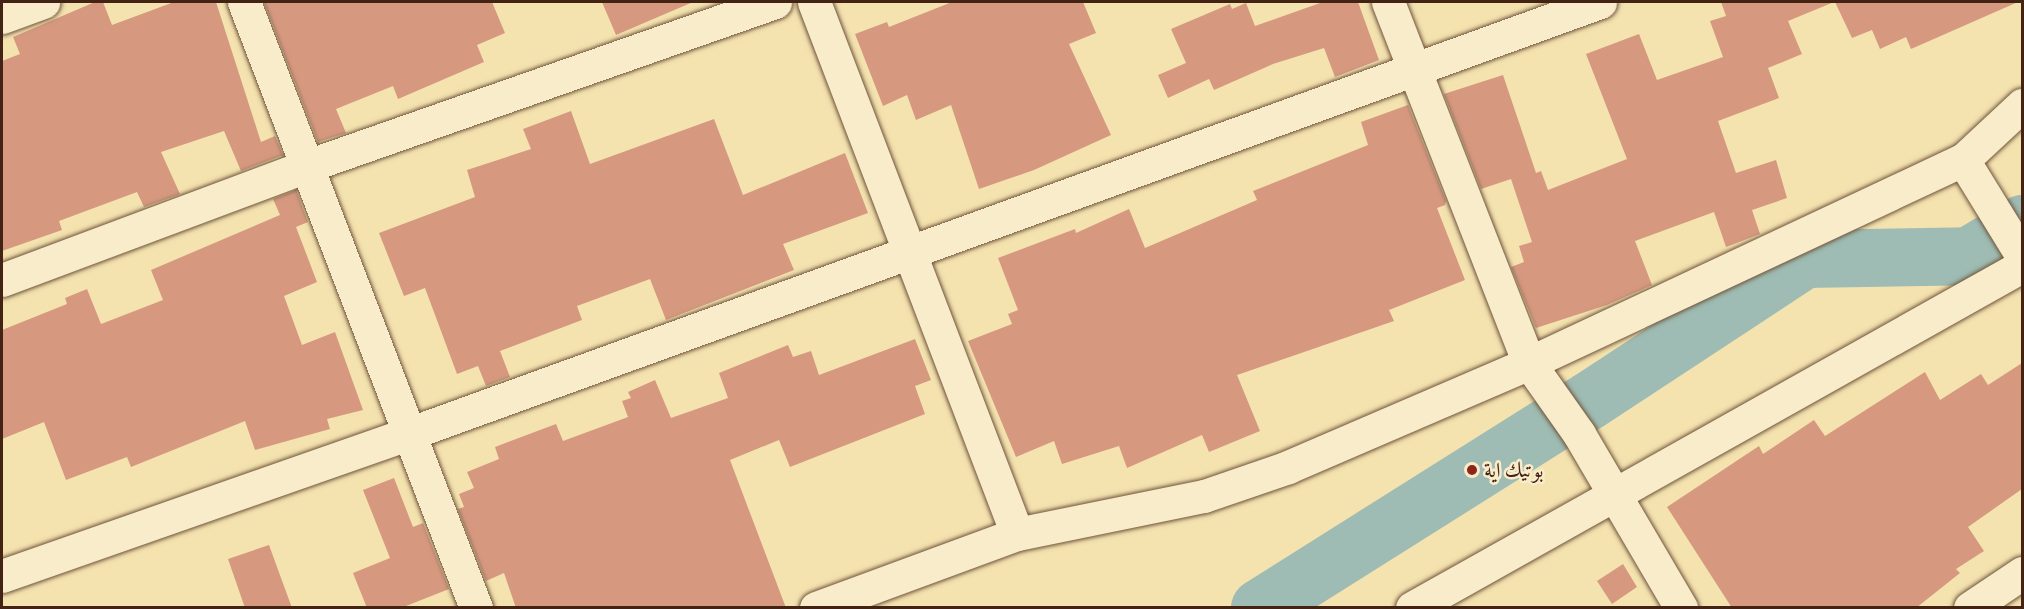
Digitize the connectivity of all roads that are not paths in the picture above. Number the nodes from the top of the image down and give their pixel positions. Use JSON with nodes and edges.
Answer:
{"nodes":[{"id":1,"x":43,"y":2,"type":"edge"},
{"id":2,"x":244,"y":2,"type":"edge"},
{"id":3,"x":775,"y":2,"type":"edge"},
{"id":4,"x":814,"y":2,"type":"edge"},
{"id":5,"x":1388,"y":2,"type":"edge"},
{"id":6,"x":1600,"y":2,"type":"edge"},
{"id":7,"x":2,"y":17,"type":"edge"},
{"id":8,"x":1414,"y":69,"type":"junction"},
{"id":9,"x":2022,"y":105,"type":"edge"},
{"id":10,"x":1963,"y":160,"type":"junction"},
{"id":11,"x":307,"y":166,"type":"junction"},
{"id":12,"x":907,"y":254,"type":"junction"},
{"id":13,"x":2022,"y":256,"type":"edge"},
{"id":14,"x":2022,"y":267,"type":"edge"},
{"id":15,"x":2,"y":280,"type":"edge"},
{"id":16,"x":1529,"y":363,"type":"junction"},
{"id":17,"x":408,"y":434,"type":"junction"},
{"id":18,"x":1616,"y":493,"type":"junction"},
{"id":19,"x":1017,"y":534,"type":"junction"},
{"id":20,"x":2022,"y":573,"type":"edge"},
{"id":21,"x":2,"y":576,"type":"edge"},
{"id":22,"x":476,"y":608,"type":"edge"},
{"id":23,"x":816,"y":608,"type":"edge"},
{"id":24,"x":1412,"y":608,"type":"edge"},
{"id":25,"x":1681,"y":608,"type":"edge"},
{"id":26,"x":1970,"y":608,"type":"edge"}],
"edges":[{"from":1,"to":7,"type":"street"},
{"from":2,"to":11,"type":"street"},
{"from":3,"to":11,"type":"street"},
{"from":4,"to":12,"type":"street"},
{"from":5,"to":8,"type":"street"},
{"from":6,"to":8,"type":"street"},
{"from":8,"to":12,"type":"street"},
{"from":8,"to":16,"type":"street"},
{"from":9,"to":10,"type":"street"},
{"from":10,"to":13,"type":"street"},
{"from":10,"to":16,"type":"street"},
{"from":11,"to":15,"type":"street"},
{"from":11,"to":17,"type":"street"},
{"from":12,"to":17,"type":"street"},
{"from":12,"to":19,"type":"street"},
{"from":14,"to":18,"type":"street"},
{"from":16,"to":18,"type":"street"},
{"from":16,"to":19,"type":"street"},
{"from":17,"to":21,"type":"street"},
{"from":17,"to":22,"type":"street"},
{"from":18,"to":24,"type":"street"},
{"from":18,"to":25,"type":"street"},
{"from":19,"to":23,"type":"street"},
{"from":20,"to":26,"type":"street"}]}
